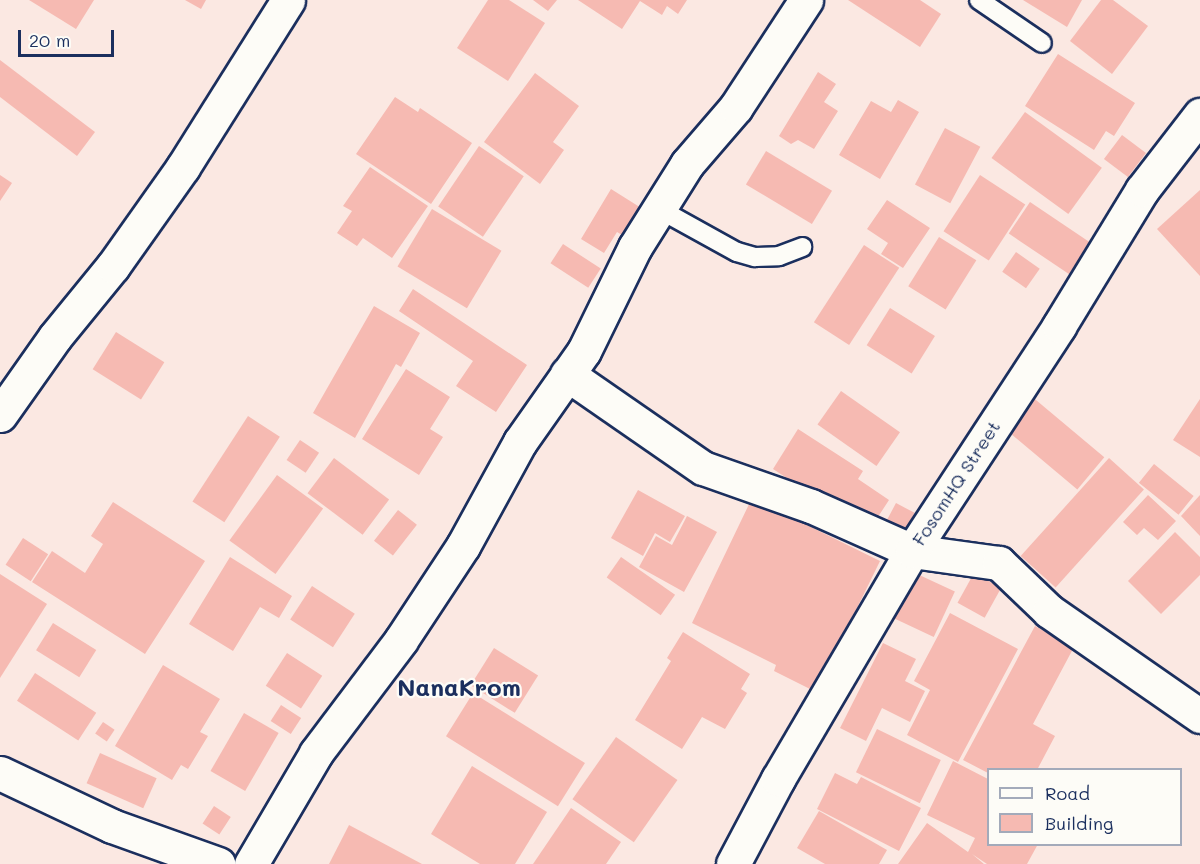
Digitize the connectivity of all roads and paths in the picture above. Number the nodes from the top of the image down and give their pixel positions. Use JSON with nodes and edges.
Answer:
{"nodes":[{"id":1,"x":288,"y":0,"type":"edge"},
{"id":2,"x":806,"y":0,"type":"edge"},
{"id":3,"x":979,"y":0,"type":"edge"},
{"id":4,"x":1042,"y":43,"type":"dead end"},
{"id":5,"x":1200,"y":115,"type":"edge"},
{"id":6,"x":659,"y":209,"type":"junction"},
{"id":7,"x":802,"y":247,"type":"dead end"},
{"id":8,"x":567,"y":374,"type":"junction"},
{"id":9,"x":0,"y":415,"type":"edge"},
{"id":10,"x":912,"y":551,"type":"junction"},
{"id":11,"x":1200,"y":716,"type":"edge"},
{"id":12,"x":0,"y":773,"type":"edge"},
{"id":13,"x":218,"y":864,"type":"edge"},
{"id":14,"x":251,"y":864,"type":"edge"},
{"id":15,"x":733,"y":864,"type":"edge"}],
"edges":[{"from":1,"to":9,"type":"street"},
{"from":2,"to":6,"type":"street"},
{"from":3,"to":4,"type":"lane"},
{"from":5,"to":10,"type":"street","name":"FosomHQ Street"},
{"from":6,"to":7,"type":"lane"},
{"from":6,"to":8,"type":"street"},
{"from":8,"to":10,"type":"street"},
{"from":8,"to":14,"type":"street"},
{"from":10,"to":11,"type":"street"},
{"from":10,"to":15,"type":"street","name":"FosomHQ Street"},
{"from":12,"to":13,"type":"street"}]}
